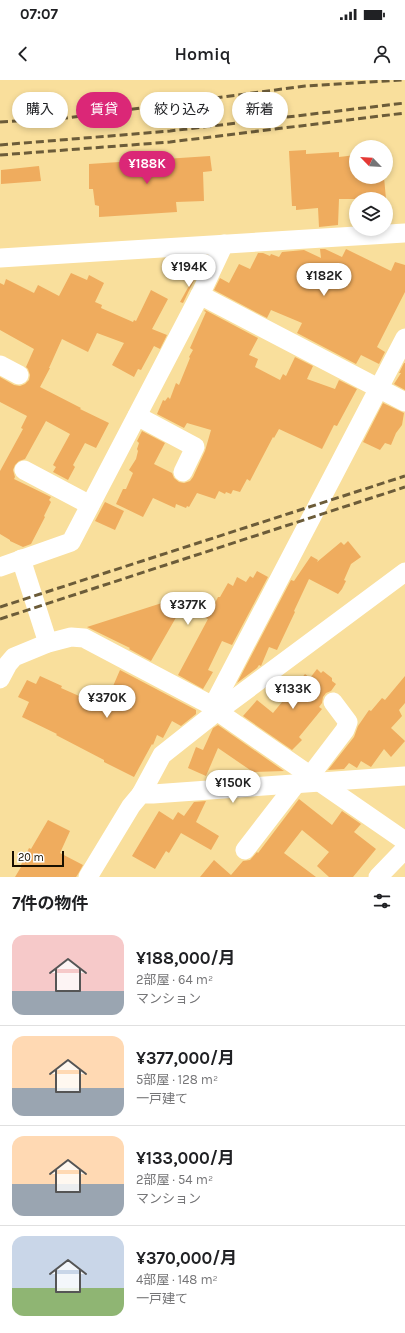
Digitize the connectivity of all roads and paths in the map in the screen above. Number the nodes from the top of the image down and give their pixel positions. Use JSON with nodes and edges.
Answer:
{"nodes":[{"id":1,"x":405,"y":233,"type":"edge"},
{"id":2,"x":224,"y":244,"type":"junction"},
{"id":3,"x":0,"y":258,"type":"edge"},
{"id":4,"x":200,"y":295,"type":"junction"},
{"id":5,"x":405,"y":338,"type":"edge"},
{"id":6,"x":0,"y":365,"type":"edge"},
{"id":7,"x":19,"y":375,"type":"dead end"},
{"id":8,"x":380,"y":388,"type":"junction"},
{"id":9,"x":405,"y":402,"type":"edge"},
{"id":10,"x":137,"y":416,"type":"junction"},
{"id":11,"x":24,"y":470,"type":"dead end"},
{"id":12,"x":183,"y":472,"type":"dead end"},
{"id":13,"x":90,"y":505,"type":"junction"},
{"id":14,"x":21,"y":559,"type":"junction"},
{"id":15,"x":0,"y":567,"type":"edge"},
{"id":16,"x":405,"y":572,"type":"edge"},
{"id":17,"x":48,"y":643,"type":"junction"},
{"id":18,"x":0,"y":679,"type":"edge"},
{"id":19,"x":333,"y":702,"type":"dead end"},
{"id":20,"x":216,"y":709,"type":"junction"},
{"id":21,"x":405,"y":776,"type":"edge"},
{"id":22,"x":309,"y":781,"type":"junction"},
{"id":23,"x":141,"y":794,"type":"junction"},
{"id":24,"x":405,"y":841,"type":"edge"},
{"id":25,"x":405,"y":849,"type":"edge"},
{"id":26,"x":245,"y":850,"type":"dead end"},
{"id":27,"x":88,"y":877,"type":"edge"},
{"id":28,"x":378,"y":877,"type":"edge"}],
"edges":[{"from":1,"to":2,"type":"street"},
{"from":2,"to":3,"type":"street"},
{"from":2,"to":4,"type":"street"},
{"from":4,"to":8,"type":"street"},
{"from":4,"to":10,"type":"street"},
{"from":5,"to":8,"type":"street"},
{"from":6,"to":7,"type":"street"},
{"from":8,"to":9,"type":"street"},
{"from":8,"to":20,"type":"street"},
{"from":10,"to":12,"type":"street"},
{"from":10,"to":13,"type":"street"},
{"from":11,"to":13,"type":"street"},
{"from":13,"to":14,"type":"street"},
{"from":14,"to":15,"type":"street"},
{"from":14,"to":17,"type":"street"},
{"from":16,"to":20,"type":"street"},
{"from":17,"to":18,"type":"street"},
{"from":17,"to":20,"type":"street"},
{"from":19,"to":22,"type":"street"},
{"from":20,"to":22,"type":"street"},
{"from":20,"to":23,"type":"street"},
{"from":21,"to":22,"type":"street"},
{"from":22,"to":23,"type":"street"},
{"from":22,"to":24,"type":"street"},
{"from":22,"to":26,"type":"street"},
{"from":23,"to":27,"type":"street"},
{"from":25,"to":28,"type":"street"}]}
